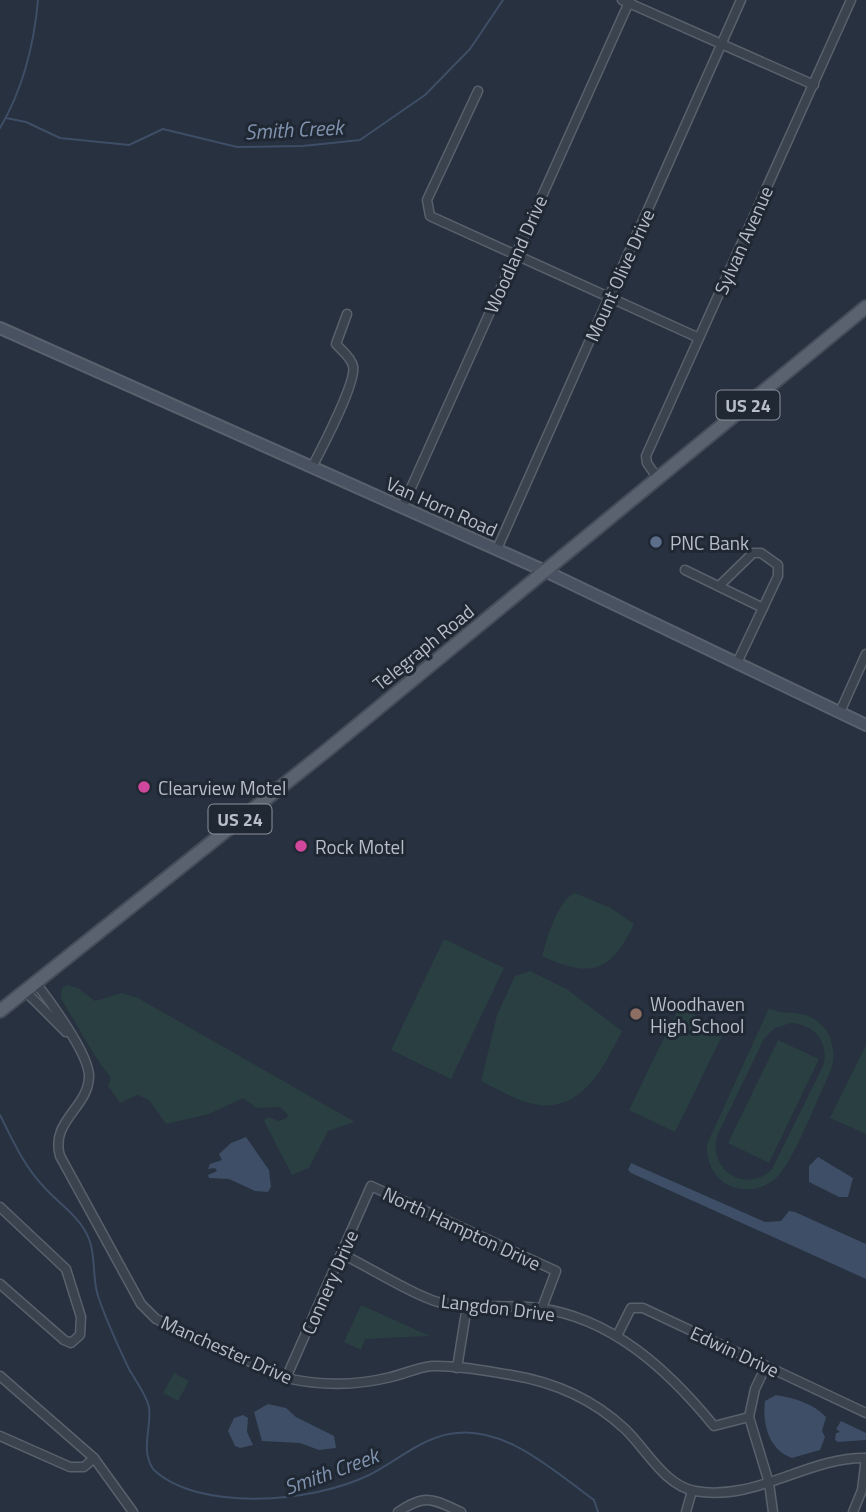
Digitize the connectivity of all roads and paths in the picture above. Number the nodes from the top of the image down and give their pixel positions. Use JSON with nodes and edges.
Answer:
{"nodes":[{"id":1,"x":741,"y":0,"type":"edge"},
{"id":2,"x":851,"y":0,"type":"edge"},
{"id":3,"x":627,"y":1,"type":"edge"},
{"id":4,"x":722,"y":44,"type":"junction"},
{"id":5,"x":814,"y":85,"type":"junction"},
{"id":6,"x":478,"y":91,"type":"dead end"},
{"id":7,"x":515,"y":256,"type":"junction"},
{"id":8,"x":610,"y":298,"type":"junction"},
{"id":9,"x":866,"y":307,"type":"edge"},
{"id":10,"x":347,"y":314,"type":"dead end"},
{"id":11,"x":0,"y":328,"type":"edge"},
{"id":12,"x":699,"y":338,"type":"junction"},
{"id":13,"x":312,"y":467,"type":"junction"},
{"id":14,"x":658,"y":479,"type":"junction"},
{"id":15,"x":402,"y":508,"type":"junction"},
{"id":16,"x":497,"y":549,"type":"junction"},
{"id":17,"x":685,"y":570,"type":"dead end"},
{"id":18,"x":545,"y":571,"type":"junction"},
{"id":19,"x":719,"y":586,"type":"junction"},
{"id":20,"x":763,"y":608,"type":"junction"},
{"id":21,"x":866,"y":654,"type":"edge"},
{"id":22,"x":737,"y":663,"type":"junction"},
{"id":23,"x":839,"y":712,"type":"junction"},
{"id":24,"x":866,"y":725,"type":"edge"},
{"id":25,"x":30,"y":987,"type":"junction"},
{"id":26,"x":0,"y":1011,"type":"edge"},
{"id":27,"x":70,"y":1037,"type":"junction"},
{"id":28,"x":372,"y":1186,"type":"joint"},
{"id":29,"x":0,"y":1208,"type":"edge"},
{"id":30,"x":342,"y":1254,"type":"junction"},
{"id":31,"x":0,"y":1284,"type":"edge"},
{"id":32,"x":467,"y":1306,"type":"junction"},
{"id":33,"x":542,"y":1308,"type":"junction"},
{"id":34,"x":617,"y":1336,"type":"junction"},
{"id":35,"x":766,"y":1366,"type":"junction"},
{"id":36,"x":457,"y":1368,"type":"junction"},
{"id":37,"x":0,"y":1376,"type":"edge"},
{"id":38,"x":286,"y":1378,"type":"junction"},
{"id":39,"x":866,"y":1413,"type":"edge"},
{"id":40,"x":749,"y":1417,"type":"junction"},
{"id":41,"x":0,"y":1436,"type":"edge"},
{"id":42,"x":94,"y":1458,"type":"junction"},
{"id":43,"x":866,"y":1458,"type":"edge"},
{"id":44,"x":769,"y":1483,"type":"junction"},
{"id":45,"x":692,"y":1491,"type":"junction"},
{"id":46,"x":133,"y":1512,"type":"edge"},
{"id":47,"x":398,"y":1512,"type":"edge"},
{"id":48,"x":460,"y":1512,"type":"edge"},
{"id":49,"x":686,"y":1512,"type":"edge"},
{"id":50,"x":773,"y":1512,"type":"edge"},
{"id":51,"x":853,"y":1512,"type":"edge"}],
"edges":[{"from":1,"to":4,"type":"street","name":"Mount Olive Drive"},
{"from":2,"to":5,"type":"street","name":"Sylvan Avenue"},
{"from":3,"to":4,"type":"street"},
{"from":3,"to":7,"type":"street","name":"Woodland Drive"},
{"from":4,"to":5,"type":"street"},
{"from":4,"to":8,"type":"street","name":"Mount Olive Drive"},
{"from":5,"to":12,"type":"street","name":"Sylvan Avenue"},
{"from":6,"to":7,"type":"street"},
{"from":7,"to":8,"type":"street"},
{"from":7,"to":15,"type":"street","name":"Woodland Drive"},
{"from":8,"to":12,"type":"street"},
{"from":8,"to":16,"type":"street","name":"Mount Olive Drive"},
{"from":9,"to":14,"type":"main road","name":"Telegraph Road","number":"US 24"},
{"from":10,"to":13,"type":"street"},
{"from":11,"to":13,"type":"street","name":"Van Horn Road"},
{"from":12,"to":14,"type":"street","name":"Sylvan Avenue"},
{"from":13,"to":15,"type":"street","name":"Van Horn Road"},
{"from":14,"to":18,"type":"main road","name":"Telegraph Road","number":"US 24"},
{"from":15,"to":16,"type":"street","name":"Van Horn Road"},
{"from":16,"to":18,"type":"street","name":"Van Horn Road"},
{"from":17,"to":19,"type":"street"},
{"from":18,"to":22,"type":"street","name":"Van Horn Road"},
{"from":18,"to":25,"type":"main road","name":"Telegraph Road","number":"US 24"},
{"from":19,"to":20,"type":"street"},
{"from":19,"to":20,"type":"street"},
{"from":20,"to":22,"type":"street"},
{"from":21,"to":23,"type":"street"},
{"from":22,"to":23,"type":"street","name":"Van Horn Road"},
{"from":23,"to":24,"type":"street","name":"Van Horn Road"},
{"from":25,"to":26,"type":"main road","name":"Telegraph Road","number":"US 24"},
{"from":25,"to":27,"type":"street","name":"Manchester Drive"},
{"from":25,"to":27,"type":"street","name":"Manchester Drive"},
{"from":27,"to":38,"type":"street","name":"Manchester Drive"},
{"from":28,"to":30,"type":"street","name":"Connery Drive"},
{"from":28,"to":33,"type":"street","name":"North Hampton Drive"},
{"from":29,"to":31,"type":"street"},
{"from":30,"to":32,"type":"street","name":"Langdon Drive"},
{"from":30,"to":38,"type":"street","name":"Connery Drive"},
{"from":32,"to":33,"type":"street","name":"Langdon Drive"},
{"from":32,"to":36,"type":"street"},
{"from":33,"to":34,"type":"street","name":"Langdon Drive"},
{"from":34,"to":35,"type":"street","name":"Edwin Drive"},
{"from":34,"to":40,"type":"street","name":"Langdon Drive"},
{"from":35,"to":39,"type":"street","name":"Edwin Drive"},
{"from":35,"to":40,"type":"street"},
{"from":36,"to":38,"type":"street","name":"Manchester Drive"},
{"from":36,"to":45,"type":"street","name":"Manchester Drive"},
{"from":37,"to":42,"type":"street"},
{"from":40,"to":44,"type":"street"},
{"from":41,"to":42,"type":"street"},
{"from":42,"to":46,"type":"street"},
{"from":43,"to":44,"type":"street"},
{"from":43,"to":51,"type":"street"},
{"from":44,"to":45,"type":"street"},
{"from":44,"to":50,"type":"street"},
{"from":45,"to":49,"type":"street"},
{"from":47,"to":48,"type":"street"}]}
